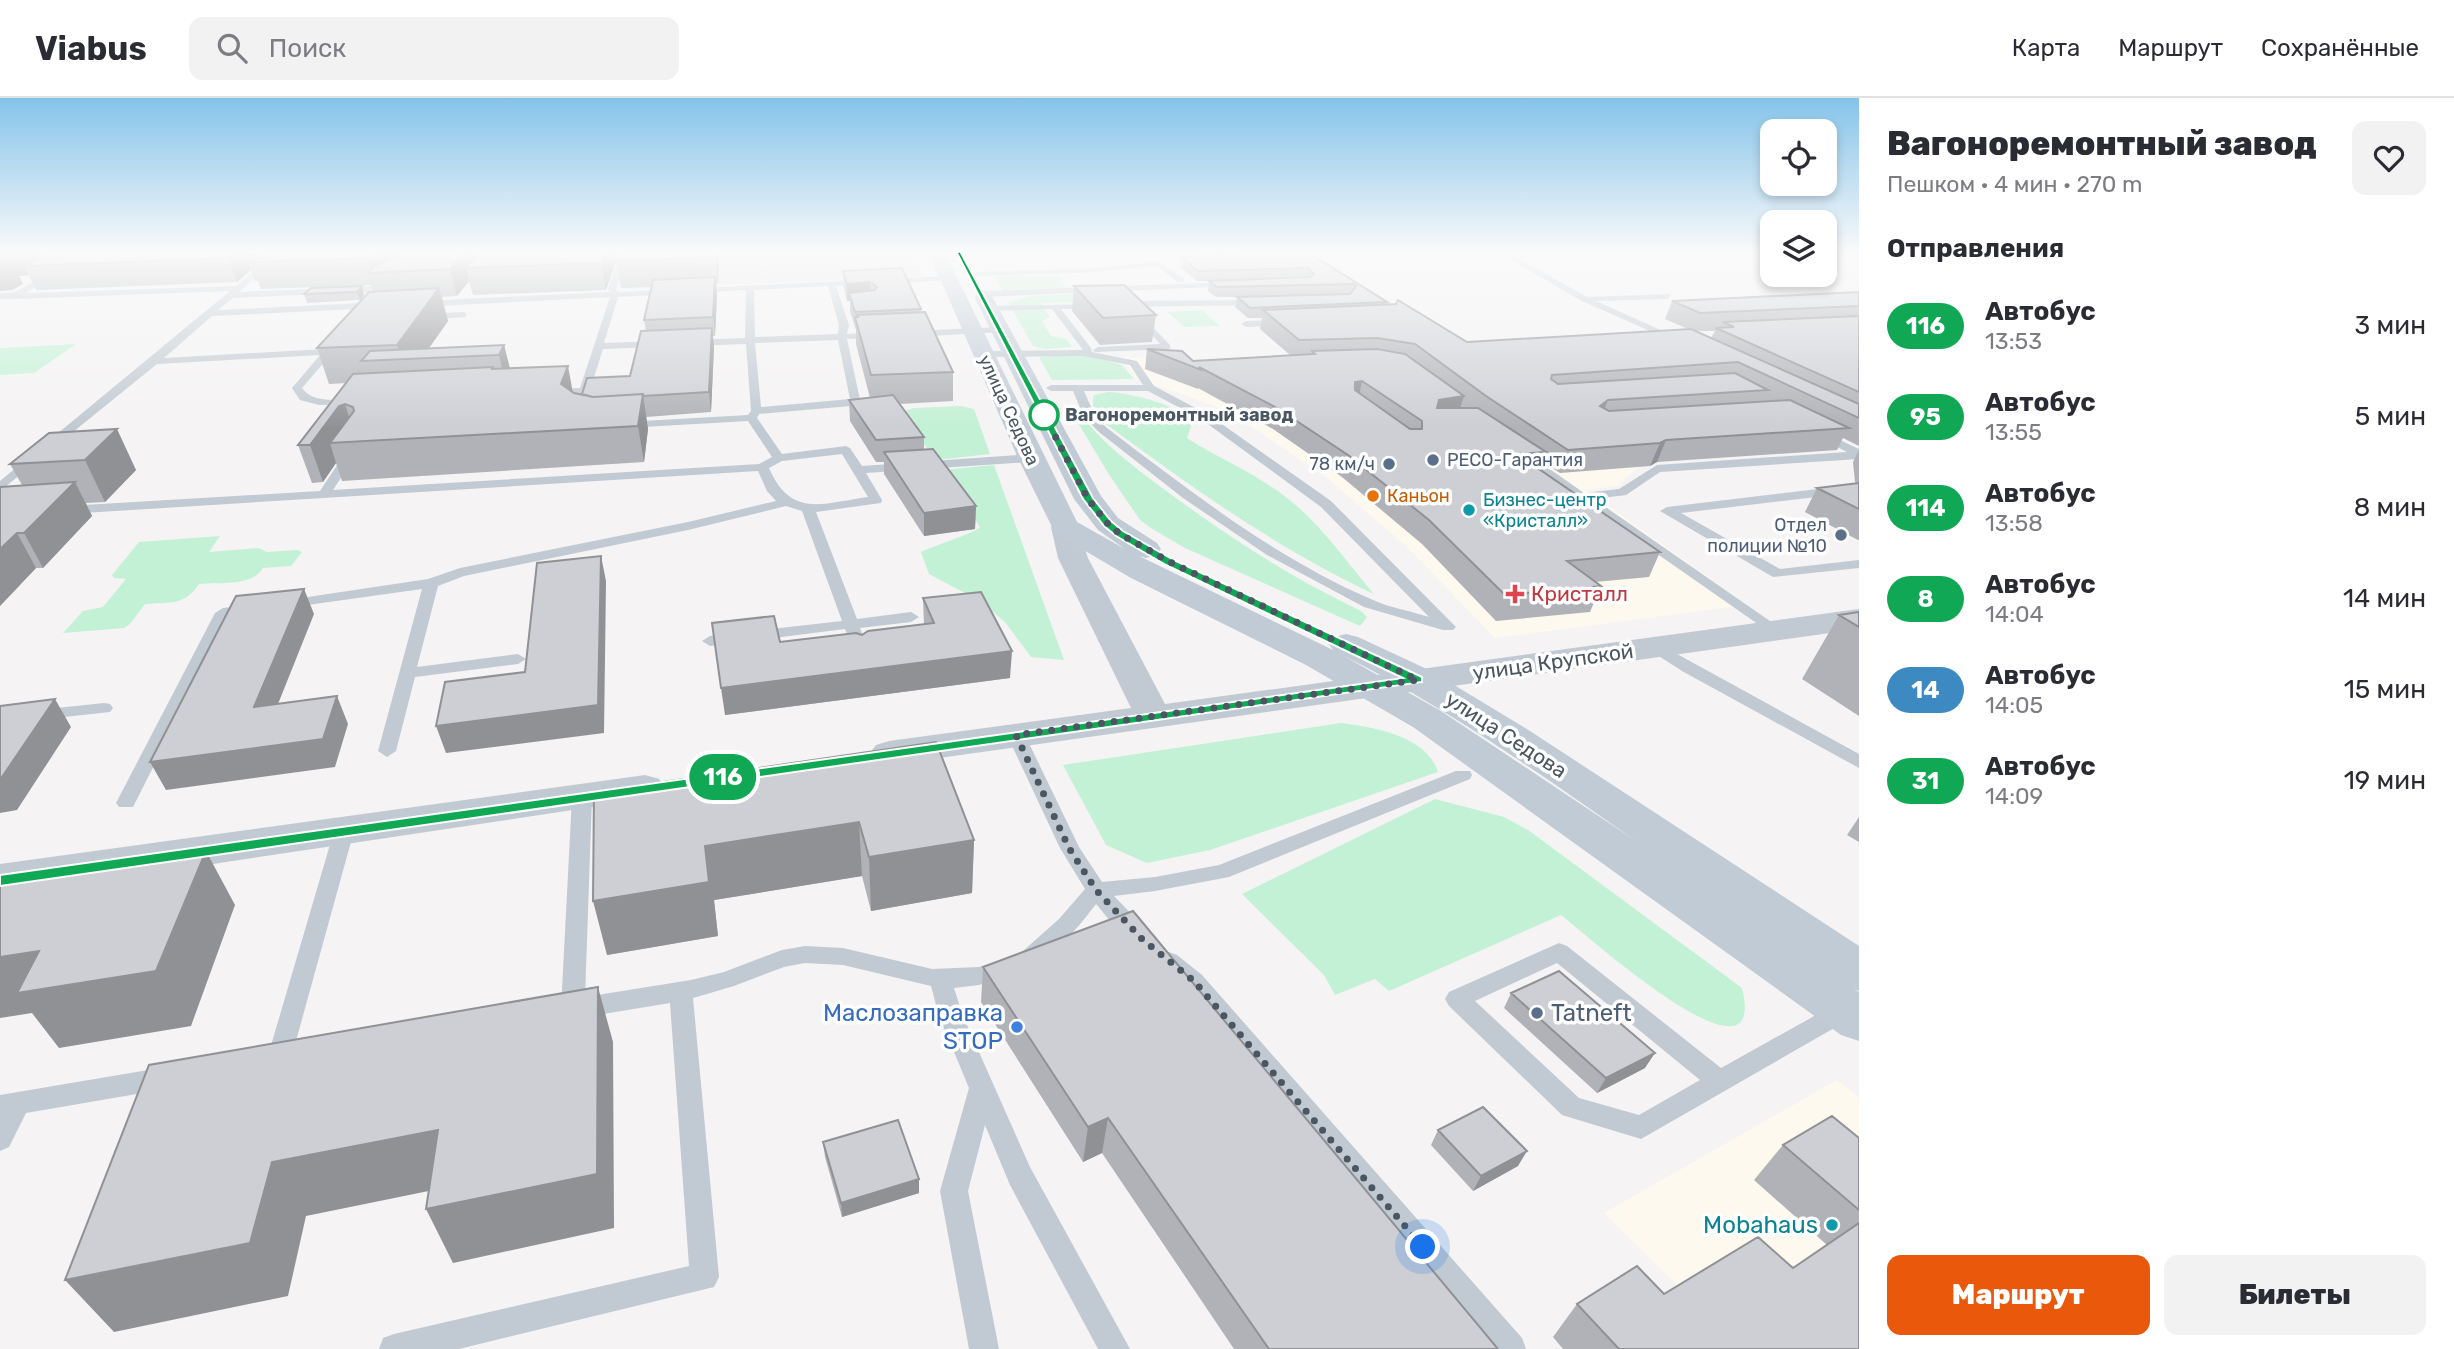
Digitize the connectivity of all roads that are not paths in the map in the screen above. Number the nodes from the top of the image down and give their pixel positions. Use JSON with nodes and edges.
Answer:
{"nodes":[{"id":1,"x":245,"y":311,"type":"edge"},
{"id":2,"x":610,"y":311,"type":"edge"},
{"id":3,"x":750,"y":311,"type":"edge"},
{"id":4,"x":844,"y":311,"type":"edge"},
{"id":5,"x":945,"y":311,"type":"edge"},
{"id":6,"x":979,"y":311,"type":"edge"},
{"id":7,"x":984,"y":311,"type":"edge"},
{"id":8,"x":997,"y":311,"type":"edge"},
{"id":9,"x":1057,"y":311,"type":"edge"},
{"id":10,"x":1134,"y":311,"type":"edge"},
{"id":11,"x":1610,"y":311,"type":"edge"},
{"id":12,"x":210,"y":313,"type":"joint"},
{"id":13,"x":463,"y":315,"type":"dead end"},
{"id":14,"x":410,"y":318,"type":"edge"},
{"id":15,"x":1287,"y":322,"type":"edge"},
{"id":16,"x":1246,"y":324,"type":"dead end"},
{"id":17,"x":342,"y":336,"type":"edge"},
{"id":18,"x":842,"y":337,"type":"junction"},
{"id":19,"x":750,"y":340,"type":"junction"},
{"id":20,"x":1687,"y":340,"type":"edge"},
{"id":21,"x":668,"y":343,"type":"edge"},
{"id":22,"x":682,"y":343,"type":"edge"},
{"id":23,"x":600,"y":346,"type":"junction"},
{"id":24,"x":328,"y":352,"type":"junction"},
{"id":25,"x":1086,"y":352,"type":"junction"},
{"id":26,"x":154,"y":361,"type":"junction"},
{"id":27,"x":1051,"y":387,"type":"dead end"},
{"id":28,"x":1077,"y":388,"type":"junction"},
{"id":29,"x":1150,"y":388,"type":"junction"},
{"id":30,"x":585,"y":391,"type":"junction"},
{"id":31,"x":543,"y":392,"type":"edge"},
{"id":32,"x":371,"y":401,"type":"edge"},
{"id":33,"x":580,"y":409,"type":"edge"},
{"id":34,"x":753,"y":415,"type":"junction"},
{"id":35,"x":614,"y":425,"type":"edge"},
{"id":36,"x":1805,"y":426,"type":"edge"},
{"id":37,"x":357,"y":445,"type":"edge"},
{"id":38,"x":1506,"y":445,"type":"edge"},
{"id":39,"x":1859,"y":454,"type":"edge"},
{"id":40,"x":779,"y":458,"type":"junction"},
{"id":41,"x":1031,"y":458,"type":"junction"},
{"id":42,"x":762,"y":467,"type":"junction"},
{"id":43,"x":858,"y":470,"type":"junction"},
{"id":44,"x":0,"y":487,"type":"edge"},
{"id":45,"x":1859,"y":488,"type":"edge"},
{"id":46,"x":324,"y":494,"type":"junction"},
{"id":47,"x":1582,"y":498,"type":"junction"},
{"id":48,"x":787,"y":502,"type":"junction"},
{"id":49,"x":808,"y":509,"type":"junction"},
{"id":50,"x":52,"y":511,"type":"edge"},
{"id":51,"x":1065,"y":527,"type":"junction"},
{"id":52,"x":1859,"y":564,"type":"edge"},
{"id":53,"x":431,"y":583,"type":"junction"},
{"id":54,"x":911,"y":617,"type":"dead end"},
{"id":55,"x":1859,"y":619,"type":"edge"},
{"id":56,"x":851,"y":624,"type":"junction"},
{"id":57,"x":1775,"y":631,"type":"junction"},
{"id":58,"x":710,"y":641,"type":"edge"},
{"id":59,"x":1657,"y":648,"type":"junction"},
{"id":60,"x":862,"y":654,"type":"edge"},
{"id":61,"x":518,"y":659,"type":"dead end"},
{"id":62,"x":408,"y":673,"type":"junction"},
{"id":63,"x":1418,"y":680,"type":"junction"},
{"id":64,"x":1370,"y":685,"type":"junction"},
{"id":65,"x":104,"y":708,"type":"dead end"},
{"id":66,"x":1153,"y":715,"type":"junction"},
{"id":67,"x":0,"y":719,"type":"edge"},
{"id":68,"x":1016,"y":735,"type":"junction"},
{"id":69,"x":387,"y":751,"type":"dead end"},
{"id":70,"x":853,"y":758,"type":"edge"},
{"id":71,"x":1859,"y":762,"type":"edge"},
{"id":72,"x":1463,"y":775,"type":"dead end"},
{"id":73,"x":677,"y":783,"type":"edge"},
{"id":74,"x":582,"y":797,"type":"junction"},
{"id":75,"x":126,"y":803,"type":"dead end"},
{"id":76,"x":344,"y":831,"type":"junction"},
{"id":77,"x":0,"y":880,"type":"edge"},
{"id":78,"x":1096,"y":890,"type":"junction"},
{"id":79,"x":940,"y":979,"type":"junction"},
{"id":80,"x":681,"y":989,"type":"junction"},
{"id":81,"x":1854,"y":1000,"type":"edge"},
{"id":82,"x":573,"y":1009,"type":"junction"},
{"id":83,"x":547,"y":1013,"type":"edge"},
{"id":84,"x":306,"y":1054,"type":"edge"},
{"id":85,"x":279,"y":1059,"type":"junction"},
{"id":86,"x":251,"y":1063,"type":"edge"},
{"id":87,"x":183,"y":1075,"type":"edge"},
{"id":88,"x":1720,"y":1082,"type":"junction"},
{"id":89,"x":982,"y":1088,"type":"junction"},
{"id":90,"x":9,"y":1105,"type":"edge"},
{"id":91,"x":0,"y":1139,"type":"edge"},
{"id":92,"x":394,"y":1349,"type":"edge"},
{"id":93,"x":984,"y":1349,"type":"edge"},
{"id":94,"x":1115,"y":1349,"type":"edge"},
{"id":95,"x":1511,"y":1349,"type":"edge"}],
"edges":[{"from":1,"to":12,"type":"lane"},
{"from":2,"to":23,"type":"lane"},
{"from":3,"to":19,"type":"lane"},
{"from":4,"to":18,"type":"lane"},
{"from":5,"to":18,"type":"lane"},
{"from":6,"to":41,"type":"main road","name":"улица Седова"},
{"from":7,"to":63,"type":"main road","name":"улица Седова"},
{"from":8,"to":25,"type":"lane"},
{"from":9,"to":25,"type":"lane"},
{"from":10,"to":25,"type":"lane"},
{"from":11,"to":20,"type":"lane"},
{"from":12,"to":26,"type":"lane"},
{"from":13,"to":14,"type":"lane"},
{"from":15,"to":16,"type":"lane"},
{"from":17,"to":24,"type":"lane"},
{"from":18,"to":19,"type":"lane"},
{"from":18,"to":34,"type":"lane"},
{"from":19,"to":22,"type":"lane"},
{"from":19,"to":34,"type":"lane"},
{"from":21,"to":23,"type":"lane"},
{"from":23,"to":30,"type":"lane"},
{"from":24,"to":26,"type":"lane"},
{"from":24,"to":32,"type":"lane"},
{"from":25,"to":29,"type":"lane"},
{"from":26,"to":44,"type":"lane"},
{"from":27,"to":28,"type":"lane"},
{"from":28,"to":29,"type":"lane"},
{"from":28,"to":29,"type":"lane"},
{"from":30,"to":31,"type":"lane"},
{"from":30,"to":33,"type":"lane"},
{"from":34,"to":35,"type":"lane"},
{"from":34,"to":40,"type":"lane"},
{"from":36,"to":39,"type":"lane"},
{"from":37,"to":46,"type":"lane"},
{"from":38,"to":47,"type":"lane"},
{"from":39,"to":47,"type":"lane"},
{"from":40,"to":42,"type":"lane"},
{"from":40,"to":43,"type":"lane"},
{"from":41,"to":43,"type":"lane"},
{"from":41,"to":51,"type":"main road","name":"улица Седова"},
{"from":42,"to":46,"type":"lane"},
{"from":42,"to":48,"type":"lane"},
{"from":43,"to":49,"type":"lane"},
{"from":45,"to":52,"type":"lane"},
{"from":46,"to":50,"type":"lane"},
{"from":47,"to":57,"type":"lane"},
{"from":48,"to":49,"type":"lane"},
{"from":48,"to":53,"type":"lane"},
{"from":49,"to":56,"type":"lane"},
{"from":51,"to":64,"type":"main road","name":"улица Седова"},
{"from":51,"to":66,"type":"street","name":"улица Седова"},
{"from":53,"to":62,"type":"lane"},
{"from":53,"to":75,"type":"lane"},
{"from":54,"to":56,"type":"lane"},
{"from":55,"to":57,"type":"street","name":"улица Крупской"},
{"from":56,"to":58,"type":"lane"},
{"from":56,"to":60,"type":"lane"},
{"from":57,"to":59,"type":"street","name":"улица Крупской"},
{"from":59,"to":63,"type":"street","name":"улица Крупской"},
{"from":59,"to":71,"type":"lane"},
{"from":61,"to":62,"type":"lane"},
{"from":62,"to":69,"type":"lane"},
{"from":63,"to":64,"type":"street","name":"улица Крупской"},
{"from":63,"to":81,"type":"main road","name":"улица Седова"},
{"from":64,"to":66,"type":"street","name":"улица Крупской"},
{"from":64,"to":81,"type":"main road","name":"улица Седова"},
{"from":65,"to":67,"type":"lane"},
{"from":66,"to":68,"type":"street","name":"улица Крупской"},
{"from":68,"to":70,"type":"street","name":"улица Крупской"},
{"from":68,"to":78,"type":"lane"},
{"from":72,"to":78,"type":"lane"},
{"from":73,"to":74,"type":"street"},
{"from":74,"to":76,"type":"street"},
{"from":74,"to":82,"type":"lane"},
{"from":76,"to":77,"type":"street"},
{"from":76,"to":85,"type":"lane"},
{"from":78,"to":79,"type":"lane"},
{"from":78,"to":95,"type":"lane"},
{"from":79,"to":80,"type":"lane"},
{"from":79,"to":89,"type":"lane"},
{"from":80,"to":82,"type":"lane"},
{"from":80,"to":92,"type":"lane"},
{"from":81,"to":88,"type":"lane"},
{"from":82,"to":83,"type":"lane"},
{"from":84,"to":85,"type":"lane"},
{"from":85,"to":86,"type":"lane"},
{"from":87,"to":90,"type":"lane"},
{"from":88,"to":88,"type":"lane"},
{"from":89,"to":93,"type":"lane"},
{"from":89,"to":94,"type":"lane"},
{"from":90,"to":91,"type":"lane"}]}
